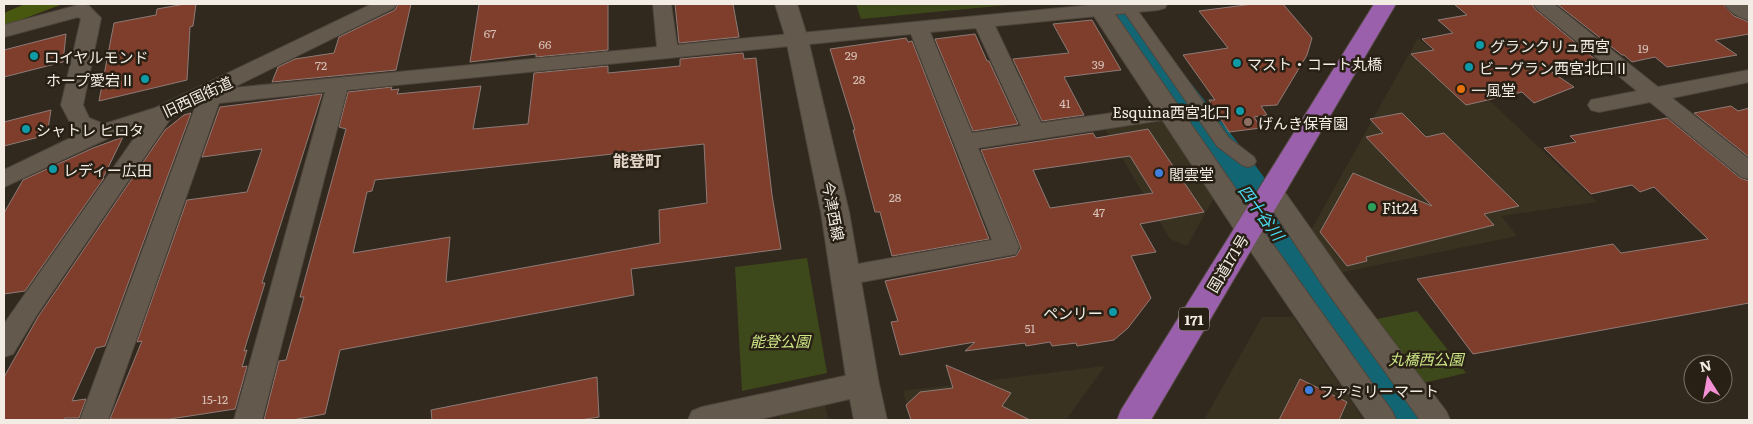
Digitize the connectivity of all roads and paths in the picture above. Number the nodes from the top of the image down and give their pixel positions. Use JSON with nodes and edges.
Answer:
{"nodes":[{"id":1,"x":387,"y":4,"type":"edge"},
{"id":2,"x":662,"y":4,"type":"edge"},
{"id":3,"x":786,"y":4,"type":"edge"},
{"id":4,"x":1158,"y":4,"type":"edge"},
{"id":5,"x":1384,"y":4,"type":"edge"},
{"id":6,"x":1543,"y":4,"type":"edge"},
{"id":7,"x":1734,"y":4,"type":"edge"},
{"id":8,"x":1114,"y":7,"type":"edge"},
{"id":9,"x":1749,"y":14,"type":"edge"},
{"id":10,"x":983,"y":22,"type":"junction"},
{"id":11,"x":918,"y":28,"type":"junction"},
{"id":12,"x":4,"y":31,"type":"edge"},
{"id":13,"x":797,"y":39,"type":"junction"},
{"id":14,"x":668,"y":53,"type":"junction"},
{"id":15,"x":1749,"y":76,"type":"edge"},
{"id":16,"x":338,"y":84,"type":"junction"},
{"id":17,"x":1655,"y":94,"type":"junction"},
{"id":18,"x":202,"y":97,"type":"junction"},
{"id":19,"x":1599,"y":105,"type":"dead end"},
{"id":20,"x":163,"y":112,"type":"junction"},
{"id":21,"x":1170,"y":112,"type":"junction"},
{"id":22,"x":103,"y":132,"type":"junction"},
{"id":23,"x":1035,"y":133,"type":"junction"},
{"id":24,"x":965,"y":142,"type":"junction"},
{"id":25,"x":1248,"y":161,"type":"dead end"},
{"id":26,"x":1749,"y":171,"type":"edge"},
{"id":27,"x":6,"y":181,"type":"edge"},
{"id":28,"x":1260,"y":209,"type":"junction"},
{"id":29,"x":845,"y":275,"type":"junction"},
{"id":30,"x":4,"y":346,"type":"edge"},
{"id":31,"x":863,"y":384,"type":"junction"},
{"id":32,"x":94,"y":420,"type":"edge"},
{"id":33,"x":248,"y":420,"type":"edge"},
{"id":34,"x":702,"y":420,"type":"edge"},
{"id":35,"x":872,"y":420,"type":"edge"},
{"id":36,"x":1133,"y":420,"type":"edge"},
{"id":37,"x":1382,"y":420,"type":"edge"},
{"id":38,"x":1436,"y":420,"type":"edge"}],
"edges":[{"from":1,"to":18,"type":"street","name":"旧西国街道"},
{"from":2,"to":14,"type":"street"},
{"from":3,"to":13,"type":"street","name":"今津西線"},
{"from":4,"to":8,"type":"street"},
{"from":5,"to":28,"type":"highway","name":"国道171号","number":"171"},
{"from":6,"to":17,"type":"street"},
{"from":7,"to":9,"type":"street"},
{"from":8,"to":10,"type":"street"},
{"from":8,"to":21,"type":"street"},
{"from":8,"to":25,"type":"street"},
{"from":10,"to":11,"type":"street"},
{"from":10,"to":23,"type":"street"},
{"from":11,"to":13,"type":"street"},
{"from":11,"to":24,"type":"street"},
{"from":12,"to":22,"type":"street"},
{"from":13,"to":14,"type":"street"},
{"from":13,"to":29,"type":"street","name":"今津西線"},
{"from":14,"to":16,"type":"street"},
{"from":15,"to":17,"type":"street"},
{"from":16,"to":18,"type":"street"},
{"from":16,"to":33,"type":"street"},
{"from":17,"to":19,"type":"street"},
{"from":17,"to":26,"type":"street"},
{"from":18,"to":20,"type":"street","name":"旧西国街道"},
{"from":18,"to":32,"type":"street"},
{"from":20,"to":22,"type":"street","name":"旧西国街道"},
{"from":20,"to":30,"type":"street"},
{"from":21,"to":23,"type":"street"},
{"from":21,"to":28,"type":"street"},
{"from":22,"to":27,"type":"street","name":"旧西国街道"},
{"from":23,"to":24,"type":"street"},
{"from":24,"to":29,"type":"street"},
{"from":28,"to":36,"type":"highway","name":"国道171号","number":"171"},
{"from":28,"to":37,"type":"street"},
{"from":28,"to":38,"type":"street"},
{"from":29,"to":31,"type":"street","name":"今津西線"},
{"from":31,"to":34,"type":"street"},
{"from":31,"to":35,"type":"street","name":"今津西線"}]}
